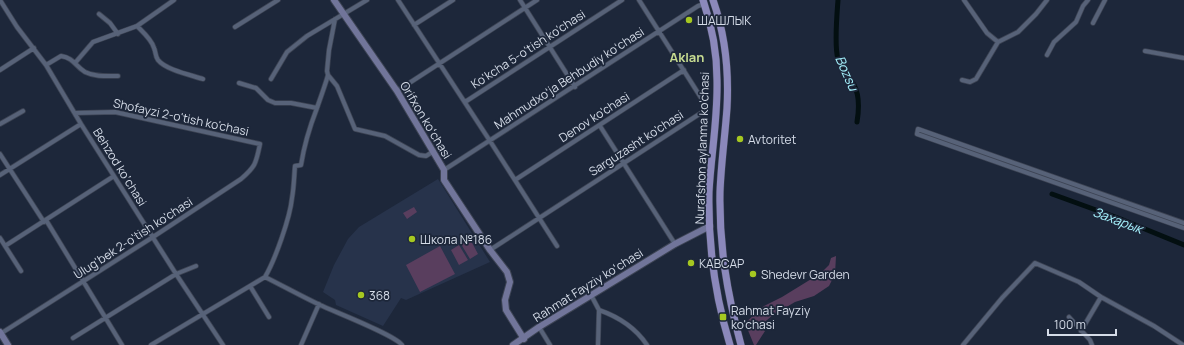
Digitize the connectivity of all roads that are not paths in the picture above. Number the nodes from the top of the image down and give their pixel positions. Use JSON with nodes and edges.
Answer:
{"nodes":[{"id":1,"x":0,"y":0,"type":"edge"},
{"id":2,"x":174,"y":0,"type":"edge"},
{"id":3,"x":278,"y":0,"type":"edge"},
{"id":4,"x":334,"y":0,"type":"edge"},
{"id":5,"x":367,"y":0,"type":"edge"},
{"id":6,"x":398,"y":0,"type":"edge"},
{"id":7,"x":453,"y":0,"type":"edge"},
{"id":8,"x":520,"y":0,"type":"edge"},
{"id":9,"x":537,"y":0,"type":"edge"},
{"id":10,"x":622,"y":0,"type":"edge"},
{"id":11,"x":639,"y":0,"type":"edge"},
{"id":12,"x":713,"y":0,"type":"edge"},
{"id":13,"x":964,"y":0,"type":"edge"},
{"id":14,"x":1047,"y":0,"type":"edge"},
{"id":15,"x":1088,"y":0,"type":"edge"},
{"id":16,"x":1105,"y":0,"type":"edge"},
{"id":17,"x":704,"y":2,"type":"edge"},
{"id":18,"x":525,"y":8,"type":"junction"},
{"id":19,"x":99,"y":14,"type":"dead end"},
{"id":20,"x":343,"y":15,"type":"junction"},
{"id":21,"x":335,"y":19,"type":"junction"},
{"id":22,"x":1093,"y":23,"type":"dead end"},
{"id":23,"x":414,"y":25,"type":"junction"},
{"id":24,"x":138,"y":26,"type":"junction"},
{"id":25,"x":235,"y":27,"type":"dead end"},
{"id":26,"x":721,"y":29,"type":"junction"},
{"id":27,"x":712,"y":30,"type":"junction"},
{"id":28,"x":660,"y":31,"type":"junction"},
{"id":29,"x":118,"y":34,"type":"junction"},
{"id":30,"x":998,"y":42,"type":"junction"},
{"id":31,"x":34,"y":48,"type":"junction"},
{"id":32,"x":549,"y":48,"type":"junction"},
{"id":33,"x":1145,"y":52,"type":"dead end"},
{"id":34,"x":1047,"y":56,"type":"dead end"},
{"id":35,"x":1184,"y":58,"type":"edge"},
{"id":36,"x":75,"y":62,"type":"junction"},
{"id":37,"x":439,"y":63,"type":"junction"},
{"id":38,"x":46,"y":65,"type":"junction"},
{"id":39,"x":0,"y":70,"type":"edge"},
{"id":40,"x":684,"y":70,"type":"junction"},
{"id":41,"x":328,"y":75,"type":"junction"},
{"id":42,"x":118,"y":76,"type":"dead end"},
{"id":43,"x":203,"y":79,"type":"dead end"},
{"id":44,"x":271,"y":79,"type":"dead end"},
{"id":45,"x":962,"y":80,"type":"dead end"},
{"id":46,"x":727,"y":81,"type":"junction"},
{"id":47,"x":239,"y":82,"type":"dead end"},
{"id":48,"x":717,"y":82,"type":"junction"},
{"id":49,"x":574,"y":87,"type":"junction"},
{"id":50,"x":397,"y":91,"type":"junction"},
{"id":51,"x":465,"y":102,"type":"junction"},
{"id":52,"x":317,"y":108,"type":"junction"},
{"id":53,"x":23,"y":111,"type":"dead end"},
{"id":54,"x":74,"y":113,"type":"junction"},
{"id":55,"x":0,"y":124,"type":"edge"},
{"id":56,"x":81,"y":124,"type":"junction"},
{"id":57,"x":600,"y":126,"type":"junction"},
{"id":58,"x":490,"y":141,"type":"junction"},
{"id":59,"x":260,"y":144,"type":"joint"},
{"id":60,"x":434,"y":151,"type":"junction"},
{"id":61,"x":0,"y":154,"type":"edge"},
{"id":62,"x":624,"y":164,"type":"junction"},
{"id":63,"x":9,"y":169,"type":"junction"},
{"id":64,"x":444,"y":170,"type":"junction"},
{"id":65,"x":0,"y":175,"type":"edge"},
{"id":66,"x":114,"y":176,"type":"junction"},
{"id":67,"x":515,"y":180,"type":"junction"},
{"id":68,"x":540,"y":218,"type":"junction"},
{"id":69,"x":45,"y":221,"type":"junction"},
{"id":70,"x":1184,"y":223,"type":"edge"},
{"id":71,"x":710,"y":226,"type":"junction"},
{"id":72,"x":1184,"y":228,"type":"edge"},
{"id":73,"x":153,"y":237,"type":"junction"},
{"id":74,"x":0,"y":238,"type":"edge"},
{"id":75,"x":675,"y":244,"type":"junction"},
{"id":76,"x":5,"y":246,"type":"junction"},
{"id":77,"x":557,"y":246,"type":"dead end"},
{"id":78,"x":490,"y":250,"type":"junction"},
{"id":79,"x":196,"y":266,"type":"dead end"},
{"id":80,"x":21,"y":271,"type":"dead end"},
{"id":81,"x":176,"y":274,"type":"junction"},
{"id":82,"x":265,"y":277,"type":"junction"},
{"id":83,"x":83,"y":282,"type":"junction"},
{"id":84,"x":250,"y":286,"type":"junction"},
{"id":85,"x":591,"y":295,"type":"junction"},
{"id":86,"x":1101,"y":298,"type":"junction"},
{"id":87,"x":318,"y":304,"type":"junction"},
{"id":88,"x":599,"y":310,"type":"junction"},
{"id":89,"x":202,"y":314,"type":"junction"},
{"id":90,"x":270,"y":317,"type":"dead end"},
{"id":91,"x":1069,"y":317,"type":"dead end"},
{"id":92,"x":105,"y":318,"type":"junction"},
{"id":93,"x":539,"y":327,"type":"junction"},
{"id":94,"x":736,"y":328,"type":"junction"},
{"id":95,"x":726,"y":330,"type":"junction"},
{"id":96,"x":1081,"y":331,"type":"junction"},
{"id":97,"x":0,"y":334,"type":"edge"},
{"id":98,"x":73,"y":338,"type":"dead end"},
{"id":99,"x":524,"y":339,"type":"junction"},
{"id":100,"x":8,"y":345,"type":"edge"},
{"id":101,"x":122,"y":345,"type":"edge"},
{"id":102,"x":151,"y":345,"type":"edge"},
{"id":103,"x":223,"y":345,"type":"edge"},
{"id":104,"x":301,"y":345,"type":"edge"},
{"id":105,"x":402,"y":345,"type":"edge"},
{"id":106,"x":513,"y":345,"type":"edge"},
{"id":107,"x":550,"y":345,"type":"edge"},
{"id":108,"x":598,"y":345,"type":"edge"},
{"id":109,"x":647,"y":345,"type":"edge"},
{"id":110,"x":730,"y":345,"type":"edge"},
{"id":111,"x":741,"y":345,"type":"edge"},
{"id":112,"x":963,"y":345,"type":"edge"},
{"id":113,"x":1092,"y":345,"type":"edge"},
{"id":114,"x":1183,"y":345,"type":"edge"}],
"edges":[{"from":1,"to":31,"type":"street","name":"Behzod ko‘chasi"},
{"from":2,"to":24,"type":"street"},
{"from":3,"to":25,"type":"street"},
{"from":4,"to":20,"type":"street","name":"Orifxon koʻchasi"},
{"from":5,"to":20,"type":"street"},
{"from":6,"to":23,"type":"street"},
{"from":7,"to":23,"type":"street"},
{"from":8,"to":18,"type":"street"},
{"from":9,"to":18,"type":"street"},
{"from":10,"to":32,"type":"street","name":"Ko'kcha 5-o'tish ko'chasi"},
{"from":11,"to":28,"type":"street","name":"Sarguzasht ko'chasi"},
{"from":12,"to":26,"type":"main road","name":"Nurafshon aylanma ko'chasi"},
{"from":13,"to":30,"type":"street"},
{"from":14,"to":30,"type":"street"},
{"from":15,"to":34,"type":"street"},
{"from":16,"to":22,"type":"street"},
{"from":17,"to":27,"type":"main road","name":"Nurafshon aylanma ko'chasi"},
{"from":17,"to":28,"type":"street","name":"Mahmudxoʻja Behbudiy koʻchasi"},
{"from":18,"to":32,"type":"street"},
{"from":18,"to":37,"type":"street"},
{"from":19,"to":29,"type":"street"},
{"from":20,"to":21,"type":"street"},
{"from":20,"to":50,"type":"street","name":"Orifxon koʻchasi"},
{"from":21,"to":41,"type":"street"},
{"from":21,"to":44,"type":"street"},
{"from":23,"to":37,"type":"street"},
{"from":24,"to":29,"type":"street"},
{"from":24,"to":43,"type":"street"},
{"from":26,"to":27,"type":"main road"},
{"from":26,"to":46,"type":"main road","name":"Nurafshon aylanma ko'chasi"},
{"from":27,"to":48,"type":"main road","name":"Nurafshon aylanma ko'chasi"},
{"from":28,"to":40,"type":"street","name":"Sarguzasht ko'chasi"},
{"from":28,"to":49,"type":"street","name":"Mahmudxoʻja Behbudiy koʻchasi"},
{"from":29,"to":36,"type":"street"},
{"from":30,"to":45,"type":"street"},
{"from":31,"to":38,"type":"street","name":"Behzod ko‘chasi"},
{"from":31,"to":39,"type":"street"},
{"from":32,"to":49,"type":"street"},
{"from":32,"to":51,"type":"street","name":"Ko'kcha 5-o'tish ko'chasi"},
{"from":33,"to":35,"type":"street"},
{"from":36,"to":38,"type":"street"},
{"from":36,"to":42,"type":"street"},
{"from":37,"to":50,"type":"street"},
{"from":37,"to":51,"type":"street"},
{"from":38,"to":54,"type":"street","name":"Behzod ko‘chasi"},
{"from":40,"to":57,"type":"street","name":"Denov ko'chasi"},
{"from":40,"to":62,"type":"street","name":"Sarguzasht ko'chasi"},
{"from":41,"to":52,"type":"street"},
{"from":41,"to":60,"type":"street"},
{"from":46,"to":48,"type":"main road"},
{"from":46,"to":94,"type":"main road","name":"Nurafshon aylanma ko'chasi"},
{"from":47,"to":52,"type":"street"},
{"from":48,"to":71,"type":"main road","name":"Nurafshon aylanma ko'chasi"},
{"from":49,"to":58,"type":"street","name":"Mahmudxoʻja Behbudiy koʻchasi"},
{"from":50,"to":60,"type":"street","name":"Orifxon koʻchasi"},
{"from":51,"to":58,"type":"street"},
{"from":52,"to":82,"type":"street"},
{"from":53,"to":55,"type":"street"},
{"from":54,"to":56,"type":"street","name":"Behzod ko‘chasi"},
{"from":54,"to":59,"type":"street","name":"Shofayzi 2-o'tish ko'chasi"},
{"from":56,"to":63,"type":"street"},
{"from":56,"to":66,"type":"street","name":"Behzod ko‘chasi"},
{"from":57,"to":62,"type":"street"},
{"from":57,"to":67,"type":"street","name":"Denov ko'chasi"},
{"from":58,"to":64,"type":"street","name":"Mahmudxoʻja Behbudiy koʻchasi"},
{"from":58,"to":67,"type":"street"},
{"from":59,"to":73,"type":"street","name":"Ulug'bek 2-o'tish ko'chasi"},
{"from":60,"to":64,"type":"street","name":"Orifxon koʻchasi"},
{"from":61,"to":63,"type":"street"},
{"from":62,"to":68,"type":"street","name":"Sarguzasht ko'chasi"},
{"from":62,"to":75,"type":"street"},
{"from":63,"to":65,"type":"street"},
{"from":63,"to":69,"type":"street"},
{"from":64,"to":78,"type":"street","name":"Orifxon koʻchasi"},
{"from":66,"to":69,"type":"street"},
{"from":66,"to":73,"type":"street","name":"Behzod ko‘chasi"},
{"from":67,"to":68,"type":"street"},
{"from":68,"to":77,"type":"street"},
{"from":68,"to":78,"type":"street","name":"Sarguzasht ko'chasi"},
{"from":69,"to":76,"type":"street"},
{"from":69,"to":83,"type":"street"},
{"from":70,"to":72,"type":"street"},
{"from":71,"to":75,"type":"street","name":"Rahmat Fayziy koʻchasi"},
{"from":71,"to":95,"type":"main road","name":"Nurafshon aylanma ko'chasi"},
{"from":73,"to":81,"type":"street","name":"Behzod ko‘chasi"},
{"from":73,"to":83,"type":"street","name":"Ulug'bek 2-o'tish ko'chasi"},
{"from":74,"to":76,"type":"street"},
{"from":75,"to":85,"type":"street","name":"Rahmat Fayziy koʻchasi"},
{"from":76,"to":80,"type":"street"},
{"from":78,"to":99,"type":"street","name":"Orifxon koʻchasi"},
{"from":79,"to":81,"type":"street"},
{"from":81,"to":89,"type":"street","name":"Behzod ko‘chasi"},
{"from":81,"to":92,"type":"street"},
{"from":82,"to":84,"type":"street"},
{"from":82,"to":87,"type":"street"},
{"from":83,"to":92,"type":"street"},
{"from":83,"to":97,"type":"street","name":"Ulug'bek 2-o'tish ko'chasi"},
{"from":84,"to":89,"type":"street"},
{"from":84,"to":90,"type":"street"},
{"from":85,"to":88,"type":"street"},
{"from":85,"to":93,"type":"street","name":"Rahmat Fayziy koʻchasi"},
{"from":86,"to":96,"type":"street"},
{"from":86,"to":112,"type":"street"},
{"from":86,"to":114,"type":"street"},
{"from":87,"to":104,"type":"street"},
{"from":87,"to":105,"type":"street"},
{"from":88,"to":108,"type":"street"},
{"from":88,"to":109,"type":"street"},
{"from":89,"to":102,"type":"street"},
{"from":89,"to":103,"type":"street","name":"Behzod ko‘chasi"},
{"from":91,"to":96,"type":"street"},
{"from":92,"to":98,"type":"street"},
{"from":92,"to":101,"type":"street"},
{"from":93,"to":99,"type":"street","name":"Rahmat Fayziy koʻchasi"},
{"from":93,"to":107,"type":"street"},
{"from":94,"to":95,"type":"main road"},
{"from":94,"to":111,"type":"main road","name":"Nurafshon aylanma ko'chasi"},
{"from":95,"to":110,"type":"main road","name":"Nurafshon aylanma ko'chasi"},
{"from":96,"to":113,"type":"street"},
{"from":97,"to":100,"type":"street"},
{"from":99,"to":106,"type":"street","name":"Rahmat Fayziy koʻchasi"}]}
